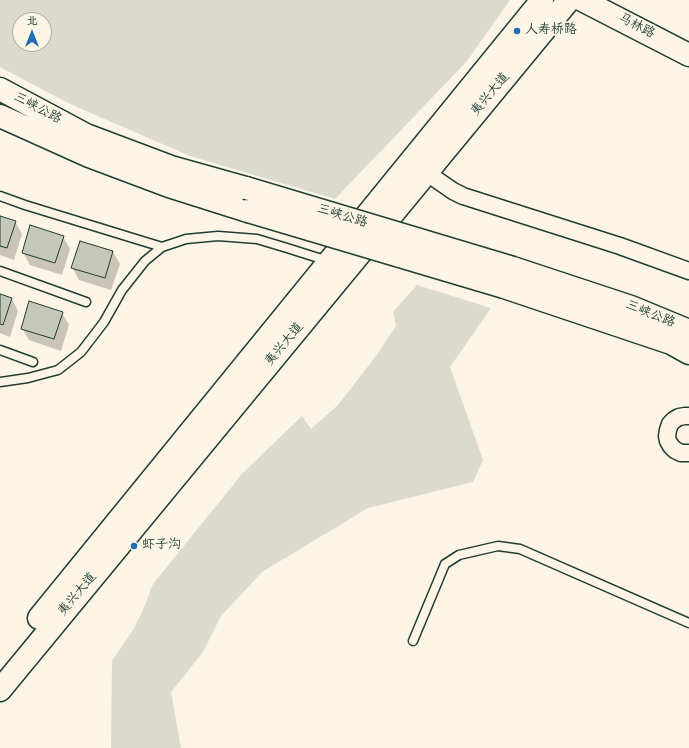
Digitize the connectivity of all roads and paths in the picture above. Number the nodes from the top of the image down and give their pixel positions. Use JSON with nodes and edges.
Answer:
{"nodes":[{"id":1,"x":542,"y":0,"type":"edge"},
{"id":2,"x":569,"y":0,"type":"edge"},
{"id":3,"x":582,"y":0,"type":"edge"},
{"id":4,"x":689,"y":55,"type":"edge"},
{"id":5,"x":0,"y":89,"type":"edge"},
{"id":6,"x":0,"y":116,"type":"edge"},
{"id":7,"x":427,"y":172,"type":"junction"},
{"id":8,"x":0,"y":196,"type":"edge"},
{"id":9,"x":162,"y":247,"type":"junction"},
{"id":10,"x":329,"y":262,"type":"junction"},
{"id":11,"x":0,"y":271,"type":"edge"},
{"id":12,"x":689,"y":271,"type":"edge"},
{"id":13,"x":508,"y":277,"type":"junction"},
{"id":14,"x":86,"y":302,"type":"dead end"},
{"id":15,"x":689,"y":331,"type":"edge"},
{"id":16,"x":0,"y":350,"type":"edge"},
{"id":17,"x":689,"y":353,"type":"edge"},
{"id":18,"x":33,"y":362,"type":"dead end"},
{"id":19,"x":0,"y":382,"type":"edge"},
{"id":20,"x":689,"y":416,"type":"edge"},
{"id":21,"x":689,"y":453,"type":"edge"},
{"id":22,"x":689,"y":623,"type":"edge"},
{"id":23,"x":413,"y":642,"type":"dead end"},
{"id":24,"x":0,"y":667,"type":"edge"},
{"id":25,"x":0,"y":690,"type":"edge"}],
"edges":[{"from":1,"to":10,"type":"main road","name":"夷兴大道"},
{"from":2,"to":7,"type":"main road","name":"夷兴大道"},
{"from":3,"to":4,"type":"main road","name":"马林路"},
{"from":5,"to":13,"type":"main road","name":"三峡公路","bridge":true},
{"from":6,"to":13,"type":"main road","name":"三峡公路","bridge":true},
{"from":7,"to":12,"type":"street"},
{"from":7,"to":25,"type":"main road","name":"夷兴大道"},
{"from":8,"to":9,"type":"lane"},
{"from":9,"to":10,"type":"lane"},
{"from":9,"to":19,"type":"lane"},
{"from":10,"to":24,"type":"main road","name":"夷兴大道"},
{"from":11,"to":14,"type":"lane"},
{"from":13,"to":15,"type":"main road","name":"三峡公路"},
{"from":13,"to":17,"type":"main road","name":"三峡公路"},
{"from":16,"to":18,"type":"lane"},
{"from":20,"to":21,"type":"street"},
{"from":22,"to":23,"type":"lane"}]}
